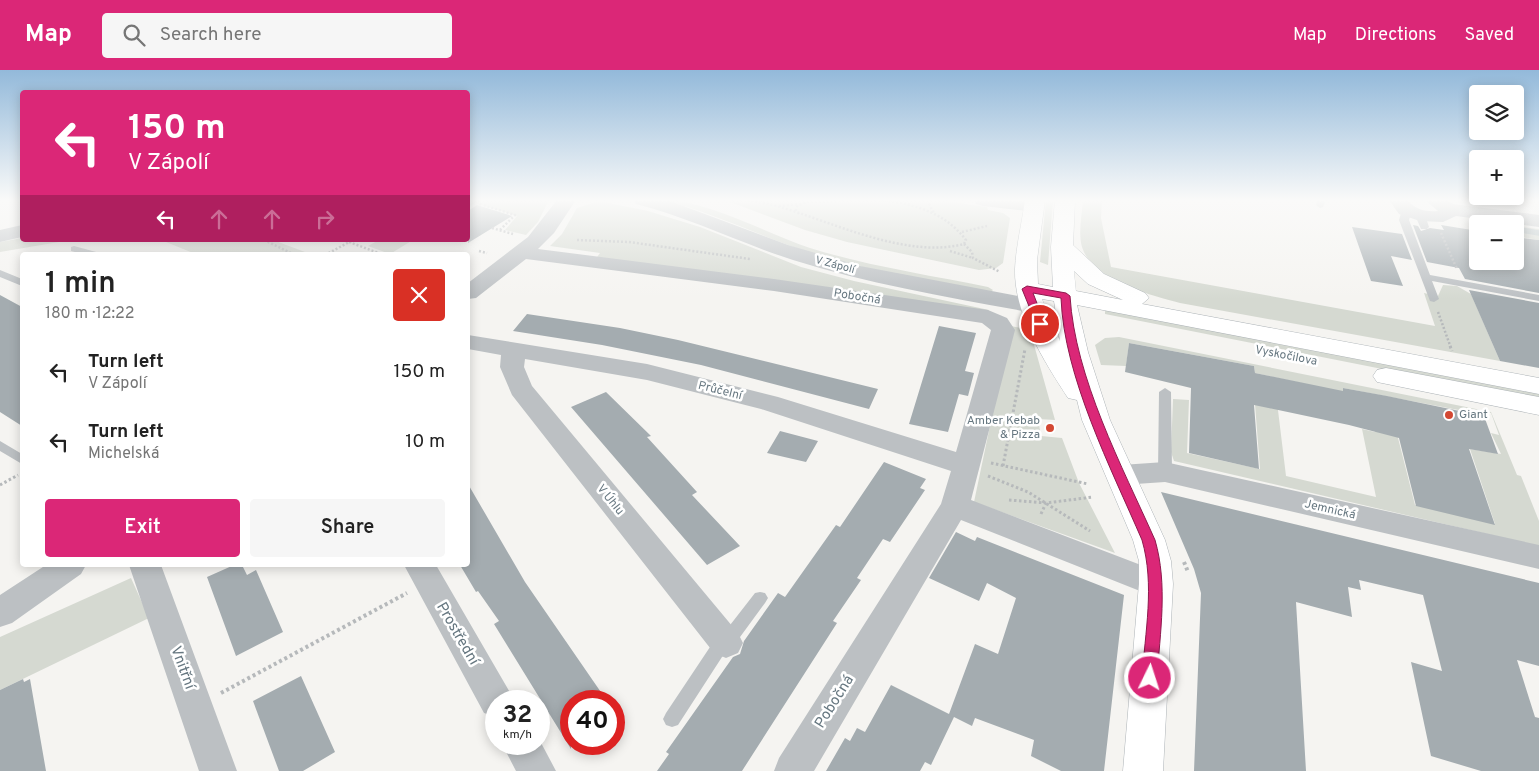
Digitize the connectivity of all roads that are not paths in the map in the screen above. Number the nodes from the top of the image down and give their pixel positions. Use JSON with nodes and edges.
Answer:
{"nodes":[{"id":1,"x":14,"y":233,"type":"edge"},
{"id":2,"x":544,"y":233,"type":"edge"},
{"id":3,"x":740,"y":233,"type":"edge"},
{"id":4,"x":777,"y":233,"type":"edge"},
{"id":5,"x":1031,"y":233,"type":"edge"},
{"id":6,"x":1063,"y":233,"type":"edge"},
{"id":7,"x":1409,"y":233,"type":"edge"},
{"id":8,"x":0,"y":236,"type":"edge"},
{"id":9,"x":520,"y":244,"type":"junction"},
{"id":10,"x":1062,"y":247,"type":"junction"},
{"id":11,"x":74,"y":249,"type":"dead end"},
{"id":12,"x":86,"y":252,"type":"edge"},
{"id":13,"x":0,"y":273,"type":"edge"},
{"id":14,"x":1426,"y":278,"type":"junction"},
{"id":15,"x":20,"y":282,"type":"edge"},
{"id":16,"x":470,"y":289,"type":"edge"},
{"id":17,"x":1030,"y":298,"type":"junction"},
{"id":18,"x":1539,"y":298,"type":"edge"},
{"id":19,"x":1434,"y":299,"type":"road end"},
{"id":20,"x":1066,"y":304,"type":"junction"},
{"id":21,"x":1224,"y":326,"type":"junction"},
{"id":22,"x":470,"y":342,"type":"edge"},
{"id":23,"x":513,"y":349,"type":"junction"},
{"id":24,"x":1539,"y":386,"type":"edge"},
{"id":25,"x":1165,"y":392,"type":"dead end"},
{"id":26,"x":1539,"y":406,"type":"edge"},
{"id":27,"x":1096,"y":420,"type":"junction"},
{"id":28,"x":0,"y":445,"type":"edge"},
{"id":29,"x":20,"y":459,"type":"edge"},
{"id":30,"x":974,"y":467,"type":"junction"},
{"id":31,"x":1165,"y":472,"type":"junction"},
{"id":32,"x":1121,"y":475,"type":"junction"},
{"id":33,"x":956,"y":506,"type":"junction"},
{"id":34,"x":1539,"y":557,"type":"edge"},
{"id":35,"x":67,"y":567,"type":"edge"},
{"id":36,"x":146,"y":567,"type":"edge"},
{"id":37,"x":423,"y":573,"type":"edge"},
{"id":38,"x":1156,"y":584,"type":"junction"},
{"id":39,"x":760,"y":598,"type":"dead end"},
{"id":40,"x":0,"y":613,"type":"edge"},
{"id":41,"x":726,"y":643,"type":"junction"},
{"id":42,"x":490,"y":690,"type":"edge"},
{"id":43,"x":672,"y":719,"type":"dead end"},
{"id":44,"x":528,"y":755,"type":"edge"},
{"id":45,"x":218,"y":771,"type":"edge"},
{"id":46,"x":537,"y":771,"type":"edge"},
{"id":47,"x":793,"y":771,"type":"edge"},
{"id":48,"x":1143,"y":771,"type":"edge"}],
"edges":[{"from":1,"to":8,"type":"street"},
{"from":2,"to":9,"type":"street"},
{"from":3,"to":17,"type":"street","name":"V Zápolí"},
{"from":4,"to":17,"type":"street","name":"V Zápolí"},
{"from":5,"to":17,"type":"main road"},
{"from":6,"to":10,"type":"main road"},
{"from":7,"to":14,"type":"lane"},
{"from":9,"to":16,"type":"street"},
{"from":9,"to":30,"type":"street","name":"Pobočná"},
{"from":10,"to":20,"type":"main road"},
{"from":10,"to":21,"type":"main road","name":"Vyskočilova"},
{"from":11,"to":12,"type":"lane"},
{"from":13,"to":15,"type":"lane"},
{"from":14,"to":18,"type":"lane"},
{"from":14,"to":19,"type":"lane"},
{"from":17,"to":20,"type":"main road","name":"Vyskočilova"},
{"from":17,"to":27,"type":"main road"},
{"from":20,"to":21,"type":"main road","name":"Vyskočilova"},
{"from":20,"to":26,"type":"main road","name":"Vyskočilova"},
{"from":20,"to":27,"type":"main road"},
{"from":21,"to":24,"type":"main road","name":"Vyskočilova"},
{"from":22,"to":23,"type":"street","name":"Průčelní"},
{"from":23,"to":30,"type":"street","name":"Průčelní"},
{"from":23,"to":41,"type":"street","name":"V Úhlu"},
{"from":25,"to":31,"type":"lane"},
{"from":27,"to":32,"type":"main road"},
{"from":28,"to":29,"type":"lane"},
{"from":30,"to":33,"type":"street","name":"Pobočná"},
{"from":31,"to":32,"type":"street","name":"Jemnická"},
{"from":31,"to":34,"type":"street","name":"Jemnická"},
{"from":32,"to":38,"type":"main road"},
{"from":33,"to":38,"type":"street"},
{"from":33,"to":47,"type":"street","name":"Pobočná"},
{"from":35,"to":40,"type":"street"},
{"from":36,"to":45,"type":"street","name":"Vnitřní"},
{"from":37,"to":42,"type":"street","name":"Prostřední"},
{"from":38,"to":48,"type":"main road"},
{"from":39,"to":41,"type":"lane"},
{"from":41,"to":43,"type":"lane"},
{"from":44,"to":46,"type":"street"}]}
